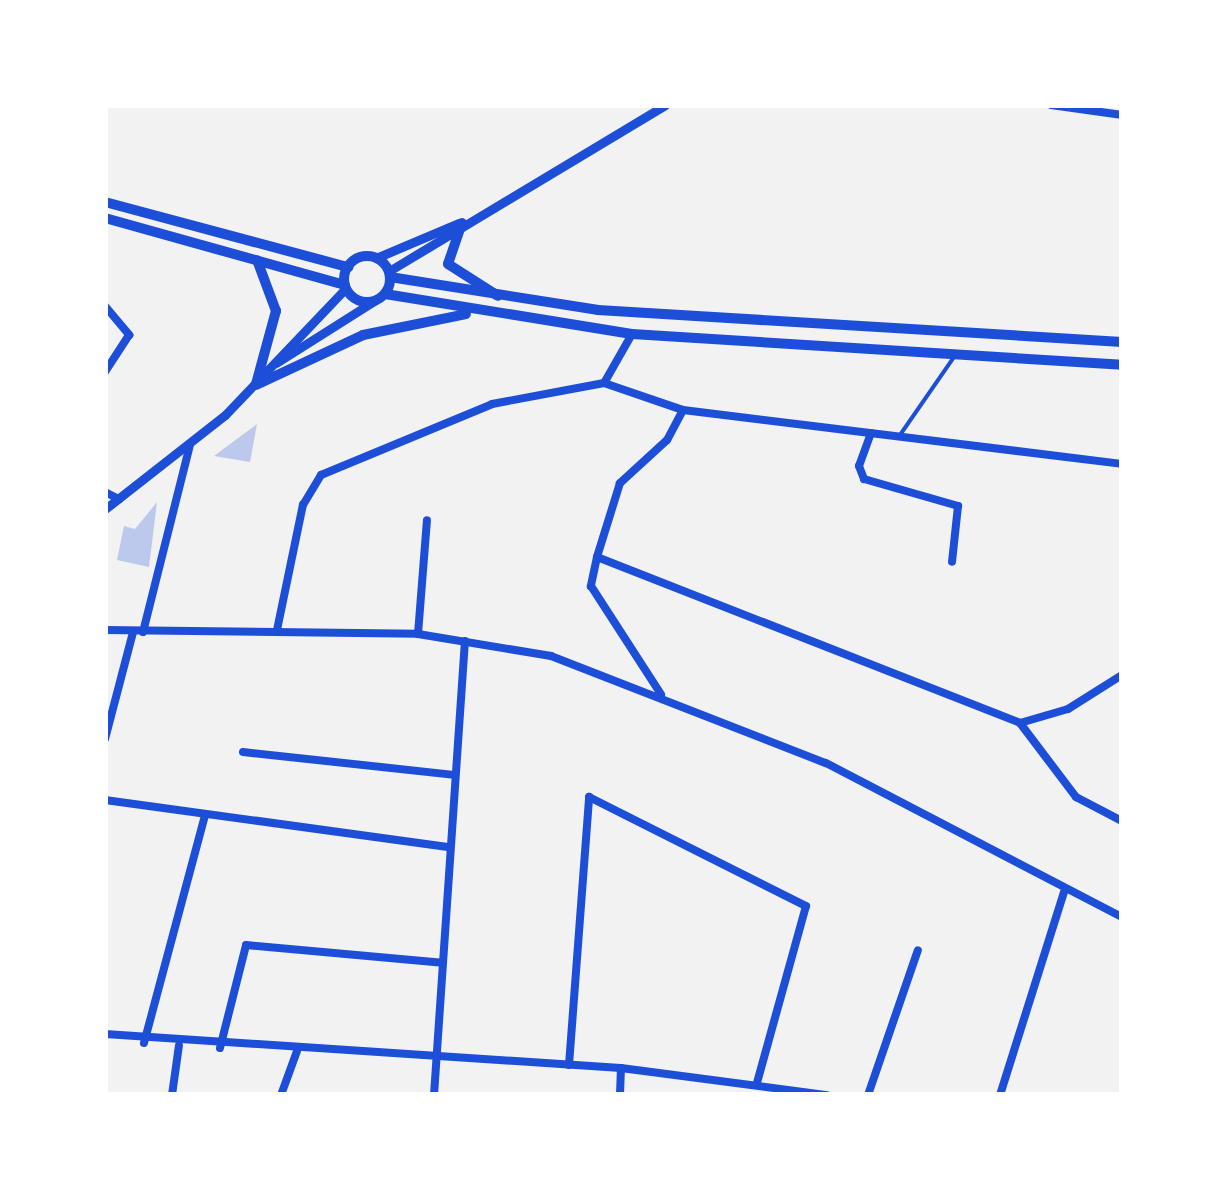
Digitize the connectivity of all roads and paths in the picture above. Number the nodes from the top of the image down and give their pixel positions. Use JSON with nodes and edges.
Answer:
{"nodes":[{"id":1,"x":664,"y":105,"type":"edge"},
{"id":2,"x":1050,"y":105,"type":"edge"},
{"id":3,"x":1122,"y":115,"type":"edge"},
{"id":4,"x":106,"y":202,"type":"edge"},
{"id":5,"x":105,"y":218,"type":"edge"},
{"id":6,"x":462,"y":223,"type":"junction"},
{"id":7,"x":260,"y":244,"type":"junction"},
{"id":8,"x":376,"y":258,"type":"junction"},
{"id":9,"x":256,"y":260,"type":"junction"},
{"id":10,"x":348,"y":267,"type":"junction"},
{"id":11,"x":389,"y":274,"type":"junction"},
{"id":12,"x":346,"y":287,"type":"junction"},
{"id":13,"x":385,"y":294,"type":"junction"},
{"id":14,"x":498,"y":297,"type":"junction"},
{"id":15,"x":374,"y":301,"type":"junction"},
{"id":16,"x":105,"y":306,"type":"edge"},
{"id":17,"x":476,"y":313,"type":"junction"},
{"id":18,"x":632,"y":334,"type":"junction"},
{"id":19,"x":1122,"y":342,"type":"edge"},
{"id":20,"x":955,"y":353,"type":"junction"},
{"id":21,"x":276,"y":363,"type":"junction"},
{"id":22,"x":1122,"y":365,"type":"edge"},
{"id":23,"x":105,"y":372,"type":"edge"},
{"id":24,"x":604,"y":382,"type":"junction"},
{"id":25,"x":256,"y":385,"type":"junction"},
{"id":26,"x":683,"y":410,"type":"junction"},
{"id":27,"x":870,"y":433,"type":"junction"},
{"id":28,"x":900,"y":436,"type":"junction"},
{"id":29,"x":190,"y":445,"type":"junction"},
{"id":30,"x":1122,"y":464,"type":"edge"},
{"id":31,"x":105,"y":492,"type":"edge"},
{"id":32,"x":118,"y":499,"type":"junction"},
{"id":33,"x":105,"y":509,"type":"edge"},
{"id":34,"x":427,"y":520,"type":"dead end"},
{"id":35,"x":596,"y":556,"type":"junction"},
{"id":36,"x":952,"y":562,"type":"dead end"},
{"id":37,"x":105,"y":630,"type":"edge"},
{"id":38,"x":277,"y":630,"type":"junction"},
{"id":39,"x":138,"y":632,"type":"junction"},
{"id":40,"x":418,"y":634,"type":"junction"},
{"id":41,"x":465,"y":641,"type":"junction"},
{"id":42,"x":1122,"y":675,"type":"edge"},
{"id":43,"x":661,"y":694,"type":"junction"},
{"id":44,"x":1020,"y":723,"type":"junction"},
{"id":45,"x":105,"y":739,"type":"edge"},
{"id":46,"x":243,"y":752,"type":"dead end"},
{"id":47,"x":454,"y":776,"type":"junction"},
{"id":48,"x":105,"y":800,"type":"edge"},
{"id":49,"x":204,"y":816,"type":"junction"},
{"id":50,"x":1122,"y":821,"type":"edge"},
{"id":51,"x":448,"y":847,"type":"junction"},
{"id":52,"x":1065,"y":889,"type":"junction"},
{"id":53,"x":1122,"y":917,"type":"edge"},
{"id":54,"x":918,"y":950,"type":"dead end"},
{"id":55,"x":442,"y":964,"type":"junction"},
{"id":56,"x":105,"y":1034,"type":"edge"},
{"id":57,"x":144,"y":1043,"type":"junction"},
{"id":58,"x":179,"y":1045,"type":"junction"},
{"id":59,"x":220,"y":1048,"type":"junction"},
{"id":60,"x":297,"y":1051,"type":"junction"},
{"id":61,"x":433,"y":1057,"type":"junction"},
{"id":62,"x":569,"y":1065,"type":"junction"},
{"id":63,"x":621,"y":1068,"type":"junction"},
{"id":64,"x":757,"y":1083,"type":"junction"},
{"id":65,"x":172,"y":1095,"type":"edge"},
{"id":66,"x":282,"y":1095,"type":"edge"},
{"id":67,"x":434,"y":1095,"type":"edge"},
{"id":68,"x":620,"y":1095,"type":"edge"},
{"id":69,"x":826,"y":1095,"type":"edge"},
{"id":70,"x":868,"y":1095,"type":"edge"},
{"id":71,"x":1000,"y":1095,"type":"edge"}],
"edges":[{"from":1,"to":6,"type":"street"},
{"from":2,"to":3,"type":"street"},
{"from":4,"to":7,"type":"main road"},
{"from":5,"to":9,"type":"main road"},
{"from":6,"to":8,"type":"street"},
{"from":6,"to":11,"type":"street"},
{"from":6,"to":14,"type":"main road"},
{"from":7,"to":9,"type":"main road"},
{"from":7,"to":10,"type":"main road"},
{"from":8,"to":10,"type":"main road"},
{"from":8,"to":11,"type":"main road"},
{"from":9,"to":12,"type":"main road"},
{"from":9,"to":25,"type":"main road"},
{"from":10,"to":12,"type":"main road"},
{"from":11,"to":13,"type":"main road"},
{"from":11,"to":14,"type":"main road"},
{"from":12,"to":15,"type":"main road"},
{"from":12,"to":21,"type":"street"},
{"from":13,"to":15,"type":"main road"},
{"from":13,"to":17,"type":"main road"},
{"from":14,"to":19,"type":"main road"},
{"from":15,"to":21,"type":"street"},
{"from":16,"to":23,"type":"street"},
{"from":17,"to":18,"type":"main road"},
{"from":17,"to":25,"type":"main road"},
{"from":18,"to":20,"type":"main road"},
{"from":18,"to":24,"type":"street"},
{"from":20,"to":22,"type":"main road"},
{"from":20,"to":28,"type":"lane"},
{"from":21,"to":25,"type":"street"},
{"from":24,"to":26,"type":"street"},
{"from":24,"to":38,"type":"street"},
{"from":25,"to":29,"type":"street"},
{"from":26,"to":27,"type":"street"},
{"from":26,"to":35,"type":"street"},
{"from":27,"to":28,"type":"street"},
{"from":27,"to":36,"type":"street"},
{"from":28,"to":30,"type":"street"},
{"from":29,"to":32,"type":"street"},
{"from":29,"to":39,"type":"street"},
{"from":31,"to":32,"type":"street"},
{"from":32,"to":33,"type":"street"},
{"from":34,"to":40,"type":"street"},
{"from":35,"to":43,"type":"street"},
{"from":35,"to":44,"type":"street"},
{"from":37,"to":39,"type":"street"},
{"from":38,"to":39,"type":"street"},
{"from":38,"to":40,"type":"street"},
{"from":39,"to":45,"type":"street"},
{"from":40,"to":41,"type":"street"},
{"from":41,"to":43,"type":"street"},
{"from":41,"to":47,"type":"street"},
{"from":42,"to":44,"type":"street"},
{"from":43,"to":52,"type":"street"},
{"from":44,"to":50,"type":"street"},
{"from":46,"to":47,"type":"street"},
{"from":47,"to":51,"type":"street"},
{"from":48,"to":49,"type":"street"},
{"from":49,"to":51,"type":"street"},
{"from":49,"to":57,"type":"street"},
{"from":51,"to":55,"type":"street"},
{"from":52,"to":53,"type":"street"},
{"from":52,"to":71,"type":"street"},
{"from":54,"to":70,"type":"street"},
{"from":55,"to":59,"type":"street"},
{"from":55,"to":61,"type":"street"},
{"from":56,"to":57,"type":"street"},
{"from":57,"to":58,"type":"street"},
{"from":58,"to":59,"type":"street"},
{"from":58,"to":65,"type":"street"},
{"from":59,"to":60,"type":"street"},
{"from":60,"to":61,"type":"street"},
{"from":60,"to":66,"type":"street"},
{"from":61,"to":62,"type":"street"},
{"from":61,"to":67,"type":"street"},
{"from":62,"to":63,"type":"street"},
{"from":62,"to":64,"type":"street"},
{"from":63,"to":64,"type":"street"},
{"from":63,"to":68,"type":"street"},
{"from":64,"to":69,"type":"street"}]}
